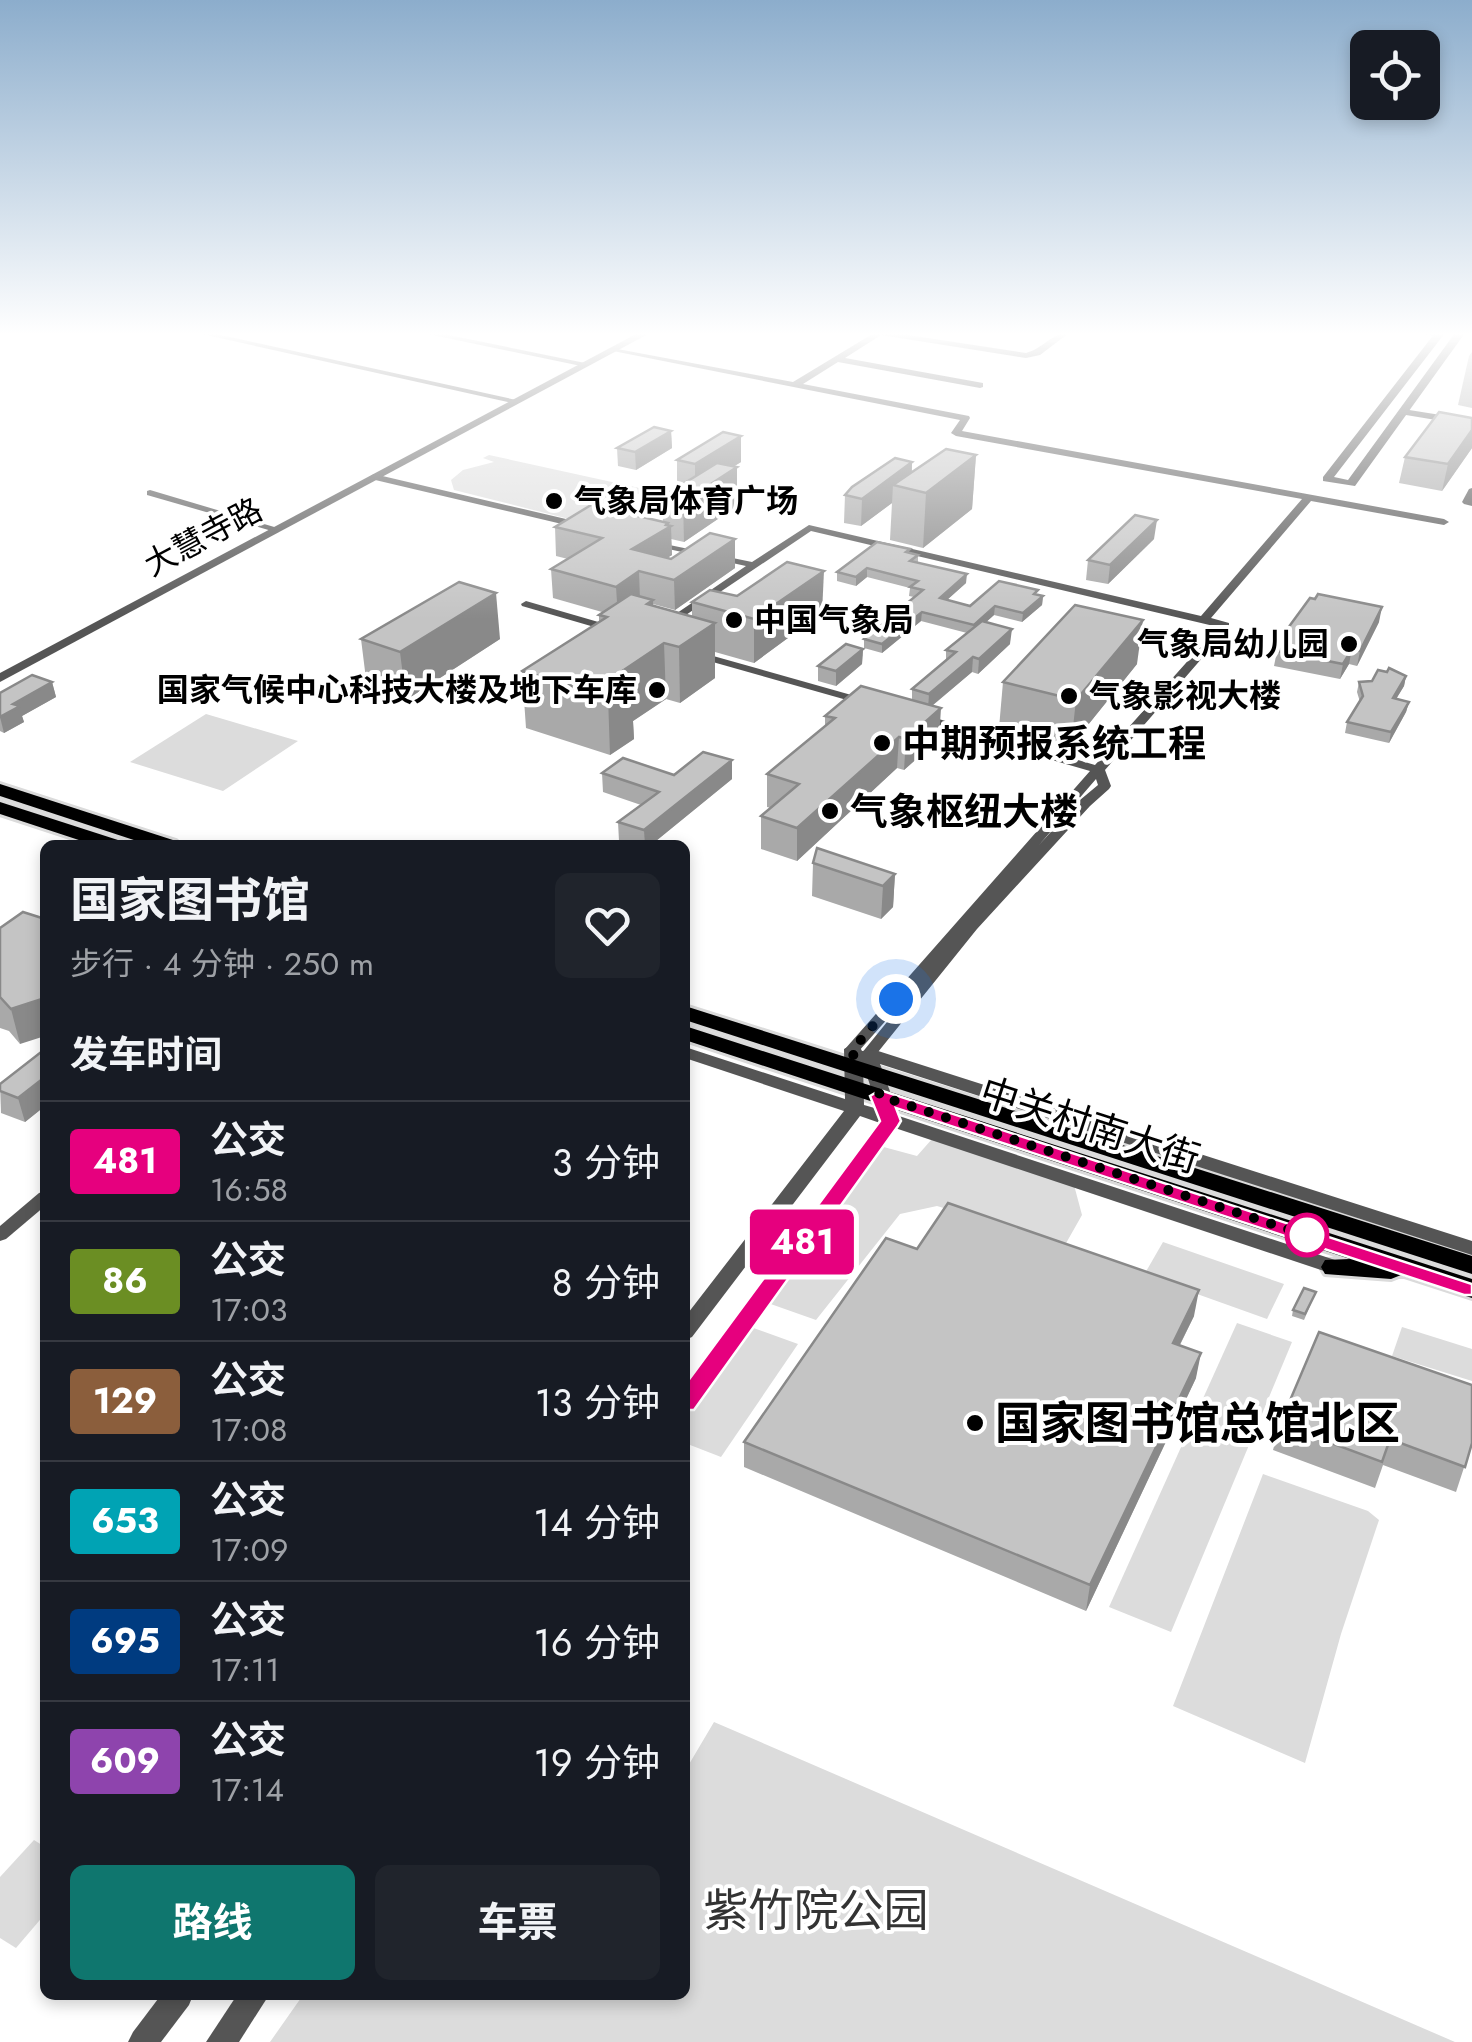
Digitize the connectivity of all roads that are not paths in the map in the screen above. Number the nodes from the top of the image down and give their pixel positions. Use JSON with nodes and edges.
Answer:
{"nodes":[{"id":1,"x":466,"y":428,"type":"edge"},
{"id":2,"x":960,"y":428,"type":"edge"},
{"id":3,"x":1367,"y":428,"type":"edge"},
{"id":4,"x":1391,"y":428,"type":"edge"},
{"id":5,"x":1356,"y":442,"type":"junction"},
{"id":6,"x":1378,"y":446,"type":"junction"},
{"id":7,"x":374,"y":477,"type":"junction"},
{"id":8,"x":150,"y":493,"type":"dead end"},
{"id":9,"x":1310,"y":496,"type":"junction"},
{"id":10,"x":1444,"y":522,"type":"dead end"},
{"id":11,"x":276,"y":529,"type":"junction"},
{"id":12,"x":601,"y":530,"type":"edge"},
{"id":13,"x":639,"y":539,"type":"edge"},
{"id":14,"x":753,"y":566,"type":"junction"},
{"id":15,"x":526,"y":604,"type":"dead end"},
{"id":16,"x":1204,"y":620,"type":"junction"},
{"id":17,"x":660,"y":630,"type":"edge"},
{"id":18,"x":628,"y":634,"type":"edge"},
{"id":19,"x":683,"y":650,"type":"edge"},
{"id":20,"x":0,"y":678,"type":"edge"},
{"id":21,"x":872,"y":704,"type":"edge"},
{"id":22,"x":910,"y":715,"type":"edge"},
{"id":23,"x":1099,"y":770,"type":"junction"},
{"id":24,"x":0,"y":790,"type":"edge"},
{"id":25,"x":0,"y":808,"type":"edge"},
{"id":26,"x":99,"y":840,"type":"edge"},
{"id":27,"x":154,"y":840,"type":"edge"},
{"id":28,"x":690,"y":1015,"type":"edge"},
{"id":29,"x":690,"y":1034,"type":"edge"},
{"id":30,"x":690,"y":1053,"type":"edge"},
{"id":31,"x":863,"y":1077,"type":"junction"},
{"id":32,"x":890,"y":1121,"type":"junction"},
{"id":33,"x":1231,"y":1187,"type":"junction"},
{"id":34,"x":1283,"y":1190,"type":"junction"},
{"id":35,"x":40,"y":1202,"type":"edge"},
{"id":36,"x":0,"y":1235,"type":"edge"},
{"id":37,"x":1472,"y":1248,"type":"edge"},
{"id":38,"x":1472,"y":1265,"type":"edge"},
{"id":39,"x":1334,"y":1267,"type":"joint"},
{"id":40,"x":1420,"y":1272,"type":"junction"},
{"id":41,"x":1472,"y":1289,"type":"edge"},
{"id":42,"x":690,"y":1325,"type":"edge"},
{"id":43,"x":690,"y":1397,"type":"edge"},
{"id":44,"x":175,"y":2000,"type":"edge"},
{"id":45,"x":251,"y":2000,"type":"edge"},
{"id":46,"x":143,"y":2042,"type":"edge"},
{"id":47,"x":220,"y":2042,"type":"edge"}],
"edges":[{"from":1,"to":7,"type":"street","name":"大慧寺路"},
{"from":2,"to":9,"type":"street"},
{"from":3,"to":5,"type":"street"},
{"from":4,"to":6,"type":"street"},
{"from":5,"to":6,"type":"street"},
{"from":5,"to":6,"type":"street"},
{"from":7,"to":11,"type":"street","name":"大慧寺路"},
{"from":7,"to":12,"type":"street"},
{"from":8,"to":11,"type":"street"},
{"from":9,"to":10,"type":"street"},
{"from":9,"to":16,"type":"street"},
{"from":11,"to":20,"type":"street","name":"大慧寺路"},
{"from":13,"to":14,"type":"street"},
{"from":14,"to":16,"type":"street"},
{"from":14,"to":17,"type":"street"},
{"from":15,"to":18,"type":"street"},
{"from":16,"to":23,"type":"street"},
{"from":19,"to":21,"type":"street"},
{"from":22,"to":23,"type":"street"},
{"from":23,"to":31,"type":"street"},
{"from":24,"to":27,"type":"main road"},
{"from":25,"to":26,"type":"main road"},
{"from":28,"to":31,"type":"main road","name":"中关村南大街"},
{"from":29,"to":31,"type":"main road","name":"中关村南大街"},
{"from":30,"to":31,"type":"street","name":"中关村南大街"},
{"from":31,"to":32,"type":"street","name":"中关村南大街"},
{"from":31,"to":32,"type":"street"},
{"from":31,"to":33,"type":"main road","name":"中关村南大街"},
{"from":31,"to":34,"type":"street","name":"中关村南大街"},
{"from":31,"to":40,"type":"main road","name":"中关村南大街"},
{"from":31,"to":42,"type":"street"},
{"from":32,"to":39,"type":"street","name":"中关村南大街"},
{"from":32,"to":43,"type":"street"},
{"from":33,"to":34,"type":"main road"},
{"from":33,"to":38,"type":"main road","name":"中关村南大街"},
{"from":34,"to":37,"type":"street","name":"中关村南大街"},
{"from":35,"to":36,"type":"street"},
{"from":39,"to":40,"type":"main road"},
{"from":40,"to":41,"type":"main road","name":"中关村南大街"},
{"from":44,"to":46,"type":"street"},
{"from":45,"to":47,"type":"street"}]}
